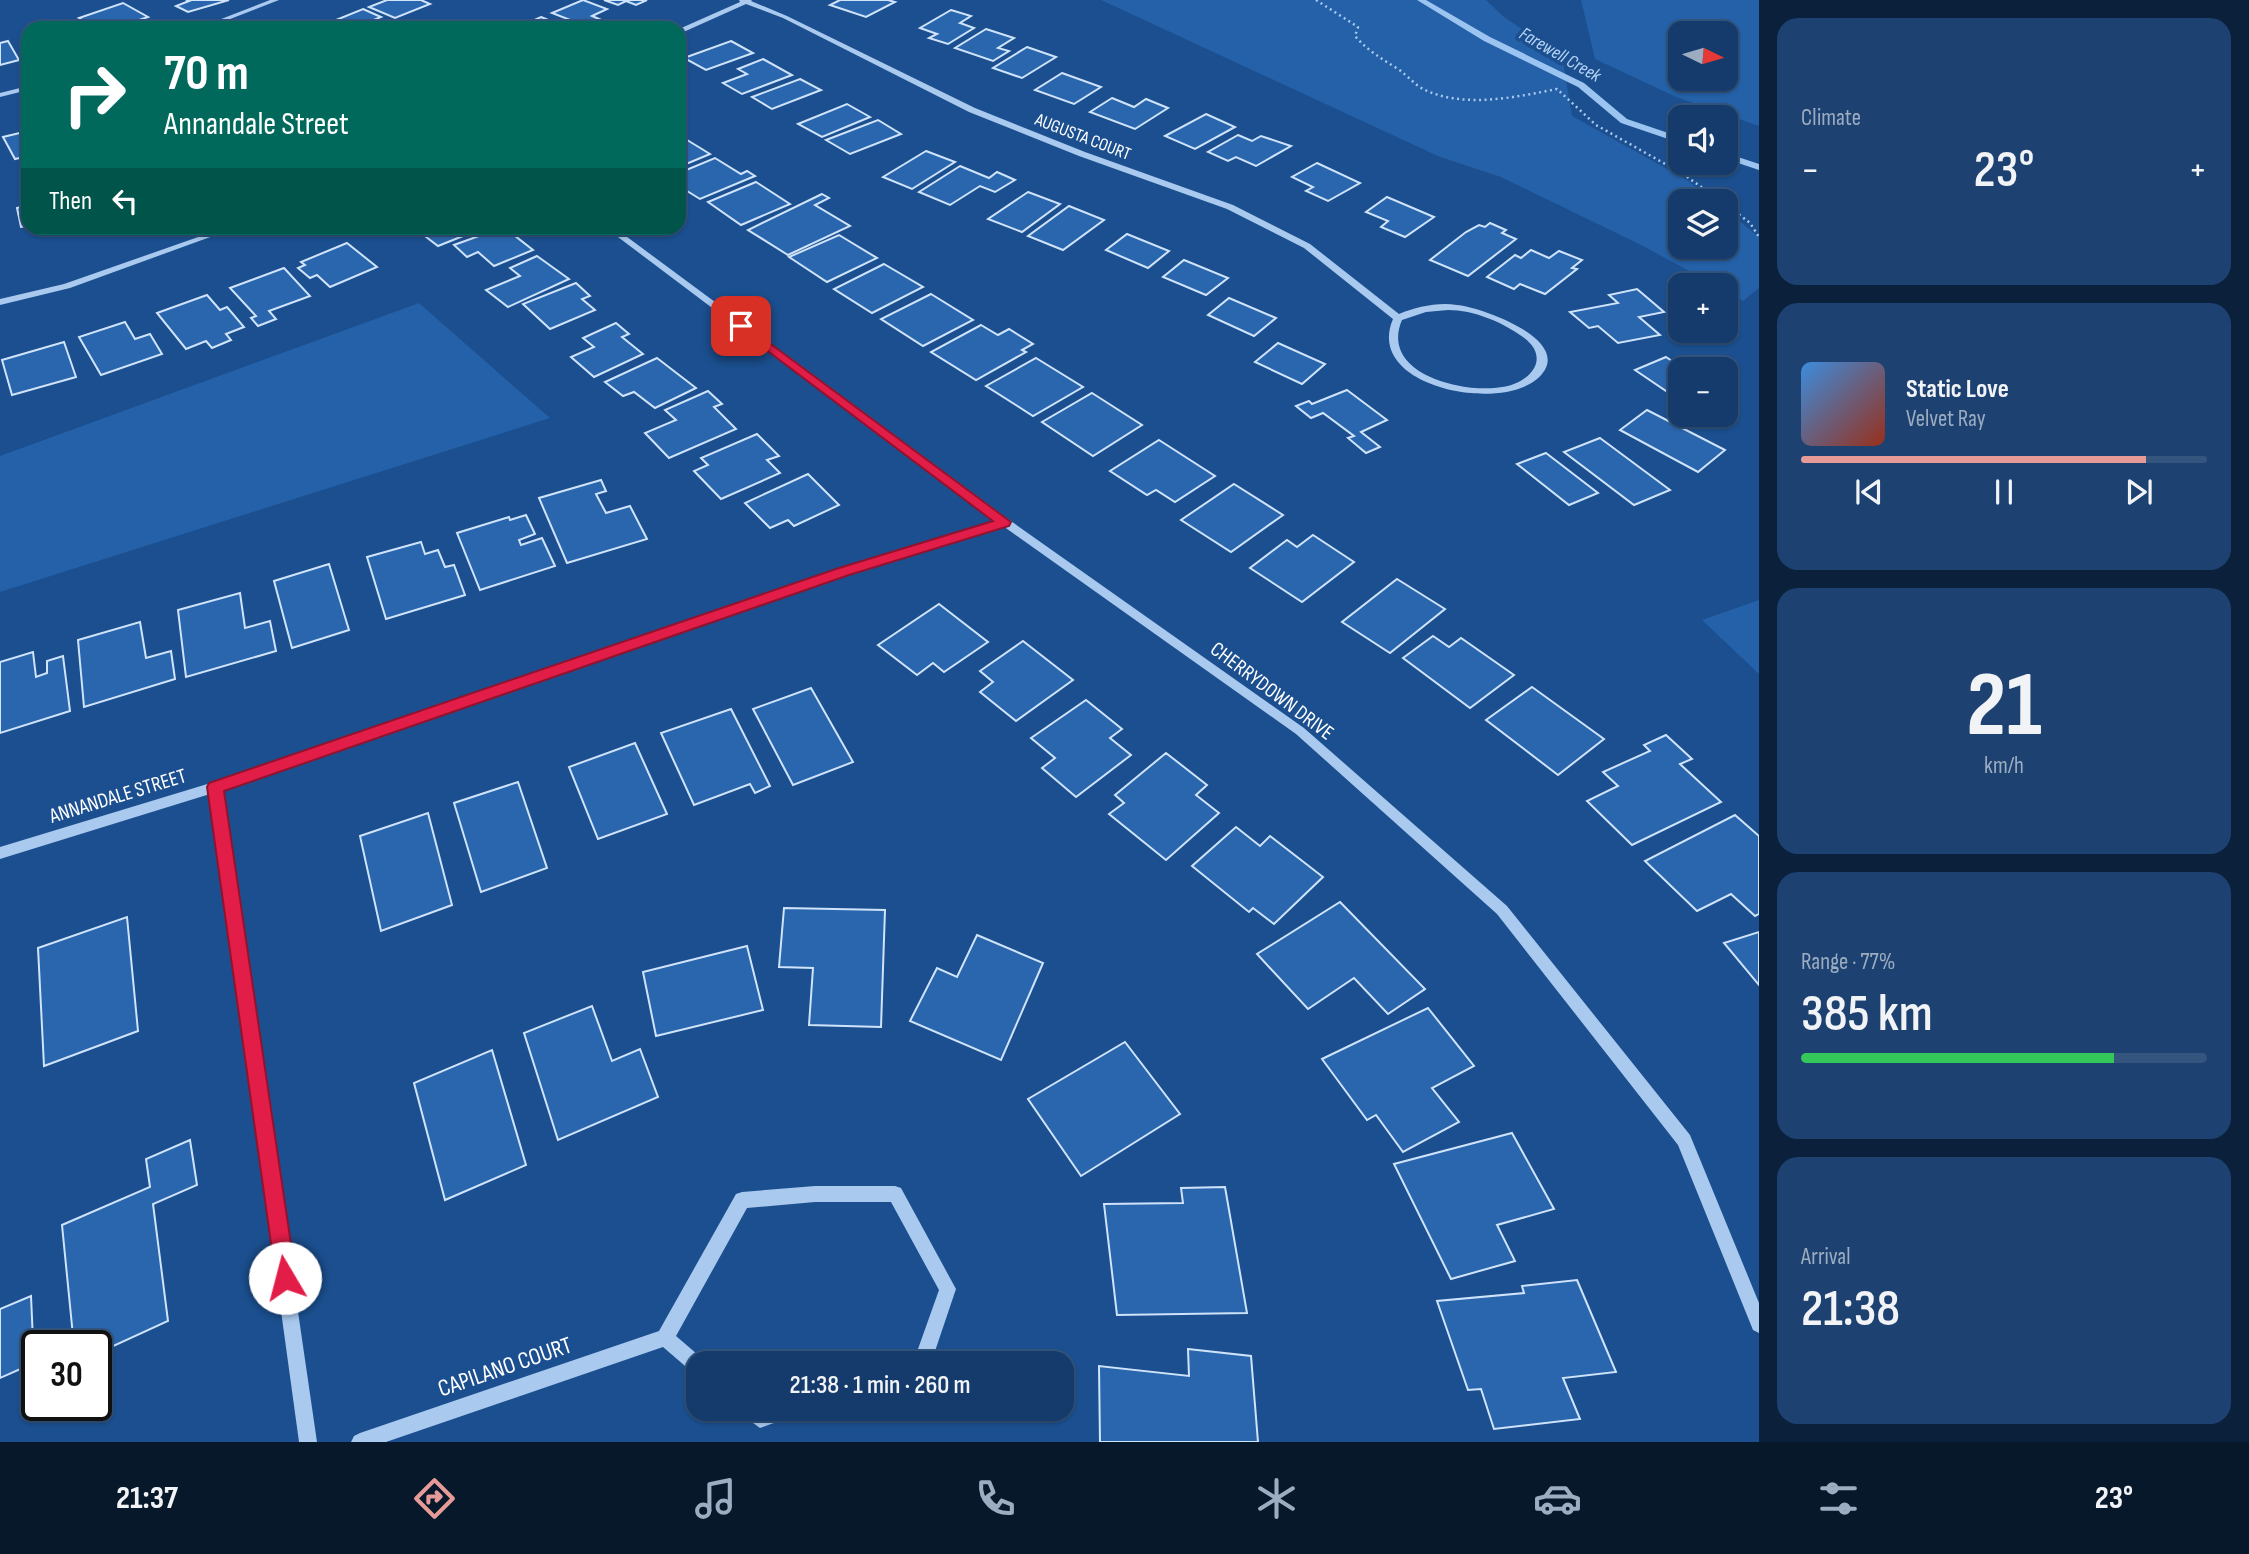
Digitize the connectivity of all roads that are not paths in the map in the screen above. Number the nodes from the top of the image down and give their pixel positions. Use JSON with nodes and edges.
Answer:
{"nodes":[{"id":1,"x":275,"y":0,"type":"edge"},
{"id":2,"x":746,"y":1,"type":"edge"},
{"id":3,"x":220,"y":21,"type":"edge"},
{"id":4,"x":686,"y":29,"type":"edge"},
{"id":5,"x":21,"y":90,"type":"edge"},
{"id":6,"x":0,"y":95,"type":"edge"},
{"id":7,"x":211,"y":235,"type":"edge"},
{"id":8,"x":619,"y":235,"type":"edge"},
{"id":9,"x":0,"y":302,"type":"edge"},
{"id":10,"x":1398,"y":318,"type":"junction"},
{"id":11,"x":1004,"y":522,"type":"junction"},
{"id":12,"x":215,"y":787,"type":"junction"},
{"id":13,"x":0,"y":853,"type":"edge"},
{"id":14,"x":1759,"y":1324,"type":"edge"},
{"id":15,"x":665,"y":1338,"type":"junction"},
{"id":16,"x":926,"y":1351,"type":"edge"},
{"id":17,"x":686,"y":1356,"type":"edge"},
{"id":18,"x":308,"y":1442,"type":"edge"},
{"id":19,"x":360,"y":1442,"type":"edge"}],
"edges":[{"from":1,"to":3,"type":"street"},
{"from":2,"to":4,"type":"street"},
{"from":2,"to":10,"type":"street","name":"AUGUSTA COURT"},
{"from":5,"to":6,"type":"street"},
{"from":7,"to":9,"type":"street"},
{"from":8,"to":11,"type":"street","name":"CHERRYDOWN DRIVE"},
{"from":10,"to":10,"type":"street"},
{"from":11,"to":12,"type":"street","name":"ANNANDALE STREET"},
{"from":11,"to":14,"type":"street","name":"CHERRYDOWN DRIVE"},
{"from":12,"to":13,"type":"street","name":"ANNANDALE STREET"},
{"from":12,"to":18,"type":"street"},
{"from":15,"to":16,"type":"street"},
{"from":15,"to":17,"type":"street"},
{"from":15,"to":19,"type":"street","name":"CAPILANO COURT"}]}
